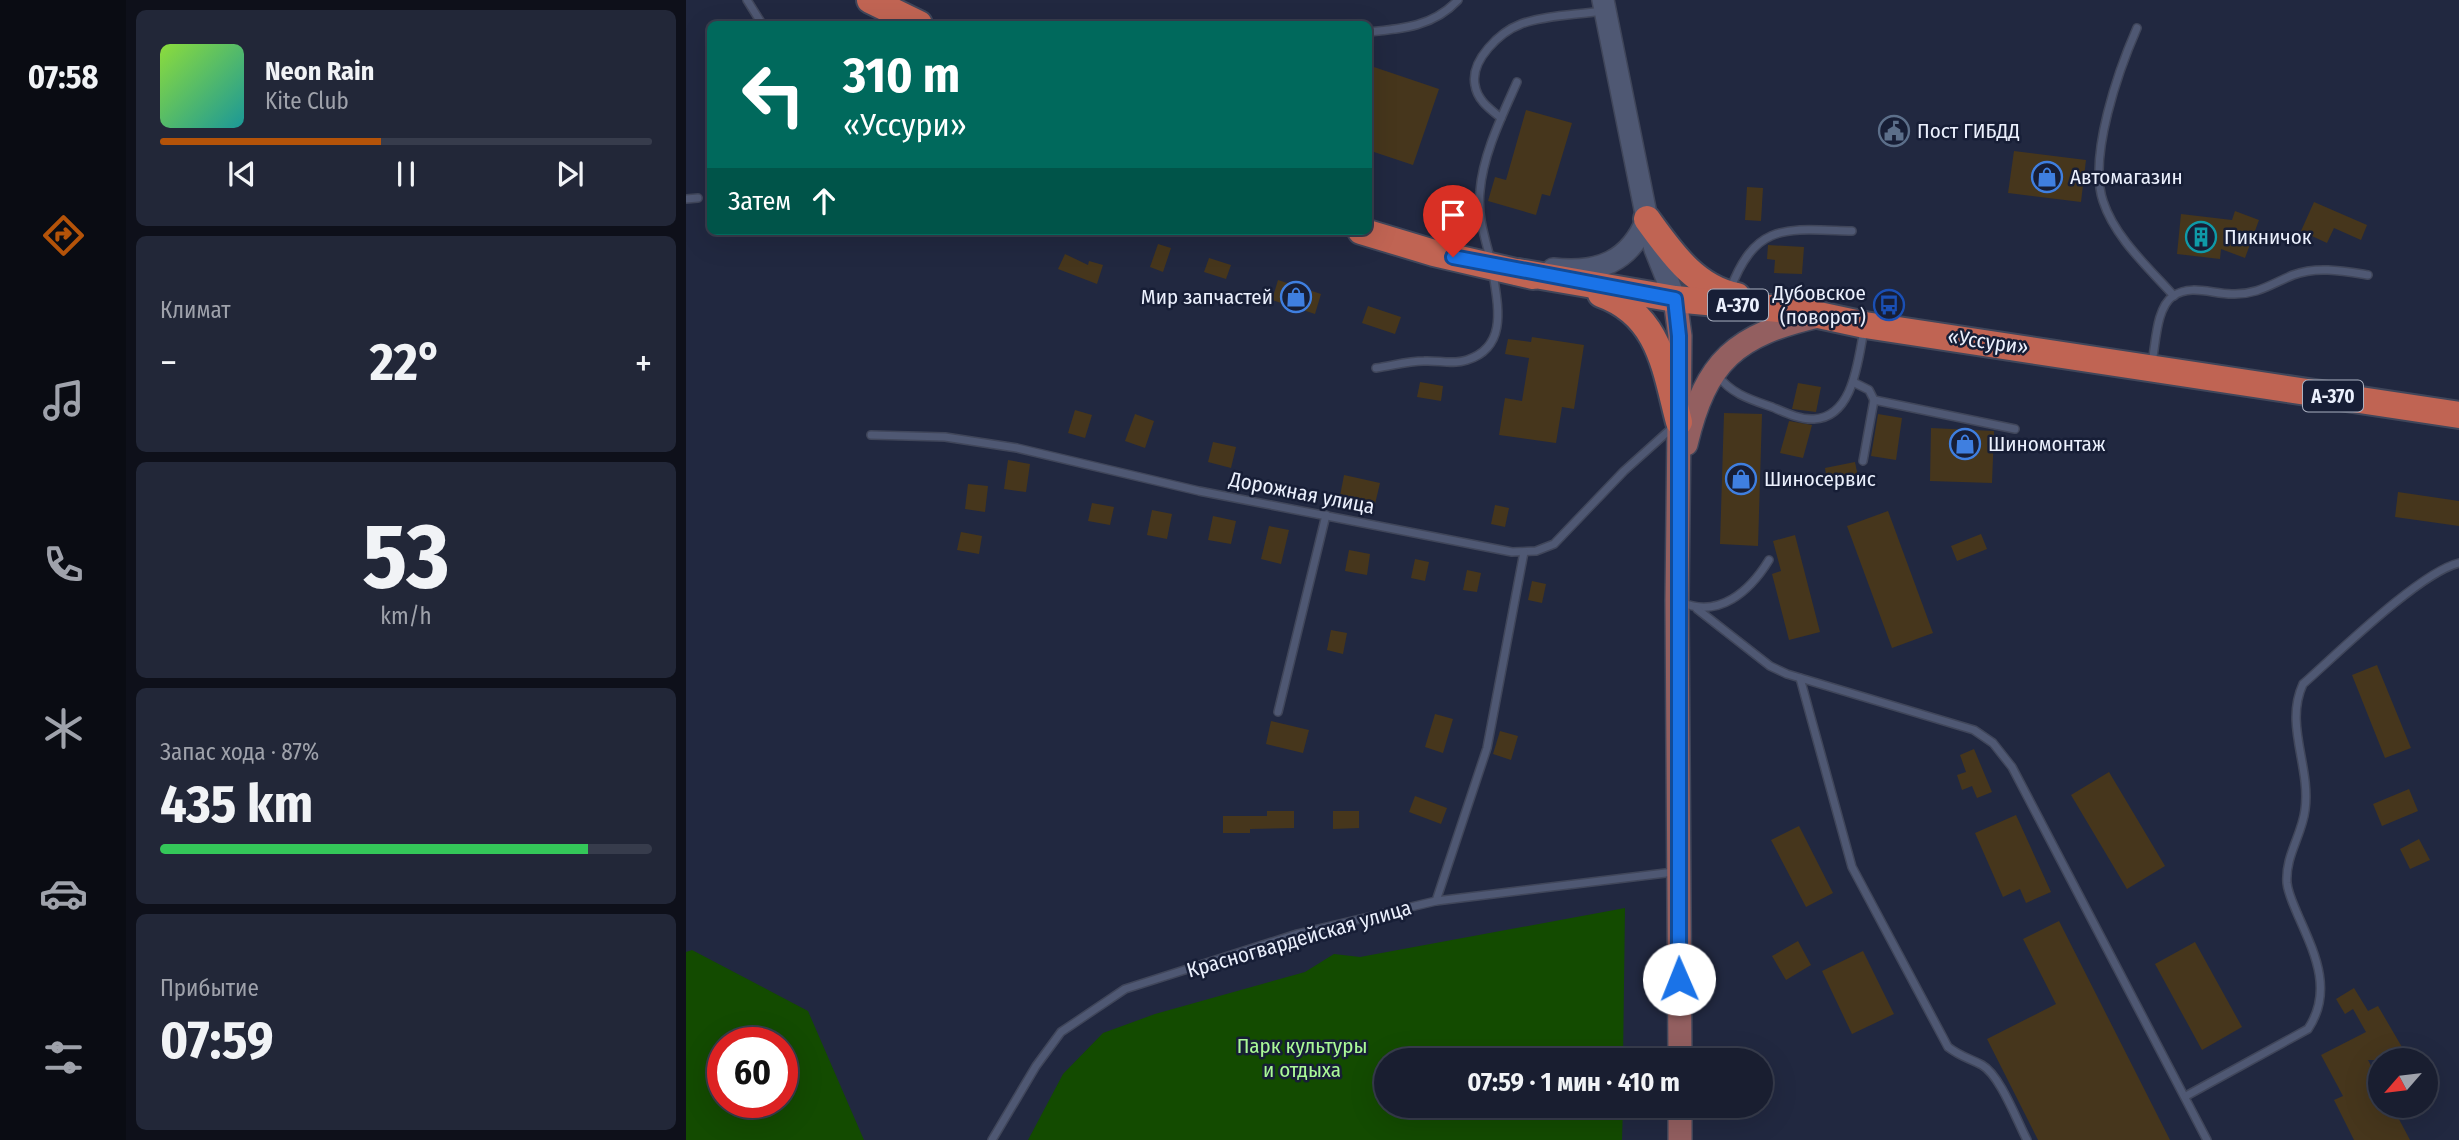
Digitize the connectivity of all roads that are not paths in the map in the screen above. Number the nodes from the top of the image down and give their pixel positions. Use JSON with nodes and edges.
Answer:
{"nodes":[{"id":1,"x":747,"y":0,"type":"edge"},
{"id":2,"x":870,"y":0,"type":"edge"},
{"id":3,"x":1458,"y":0,"type":"edge"},
{"id":4,"x":1604,"y":5,"type":"edge"},
{"id":5,"x":760,"y":21,"type":"edge"},
{"id":6,"x":913,"y":21,"type":"edge"},
{"id":7,"x":2137,"y":28,"type":"dead end"},
{"id":8,"x":1372,"y":32,"type":"edge"},
{"id":9,"x":1517,"y":82,"type":"dead end"},
{"id":10,"x":1501,"y":118,"type":"junction"},
{"id":11,"x":698,"y":198,"type":"dead end"},
{"id":12,"x":686,"y":199,"type":"edge"},
{"id":13,"x":1647,"y":219,"type":"junction"},
{"id":14,"x":1852,"y":231,"type":"dead end"},
{"id":15,"x":1372,"y":234,"type":"edge"},
{"id":16,"x":1492,"y":265,"type":"junction"},
{"id":17,"x":1518,"y":272,"type":"junction"},
{"id":18,"x":2368,"y":275,"type":"dead end"},
{"id":19,"x":1729,"y":294,"type":"junction"},
{"id":20,"x":2175,"y":296,"type":"junction"},
{"id":21,"x":1675,"y":299,"type":"junction"},
{"id":22,"x":1810,"y":313,"type":"junction"},
{"id":23,"x":1865,"y":325,"type":"junction"},
{"id":24,"x":2152,"y":366,"type":"junction"},
{"id":25,"x":1376,"y":368,"type":"dead end"},
{"id":26,"x":1714,"y":371,"type":"junction"},
{"id":27,"x":1853,"y":382,"type":"junction"},
{"id":28,"x":1874,"y":400,"type":"junction"},
{"id":29,"x":2459,"y":415,"type":"edge"},
{"id":30,"x":1679,"y":422,"type":"junction"},
{"id":31,"x":2015,"y":429,"type":"dead end"},
{"id":32,"x":871,"y":435,"type":"dead end"},
{"id":33,"x":1863,"y":461,"type":"dead end"},
{"id":34,"x":1679,"y":475,"type":"junction"},
{"id":35,"x":1326,"y":515,"type":"junction"},
{"id":36,"x":1524,"y":552,"type":"junction"},
{"id":37,"x":1769,"y":560,"type":"dead end"},
{"id":38,"x":2459,"y":563,"type":"edge"},
{"id":39,"x":1687,"y":605,"type":"junction"},
{"id":40,"x":1800,"y":678,"type":"junction"},
{"id":41,"x":1278,"y":712,"type":"dead end"},
{"id":42,"x":1678,"y":872,"type":"junction"},
{"id":43,"x":1436,"y":901,"type":"junction"},
{"id":44,"x":1680,"y":1048,"type":"edge"},
{"id":45,"x":2186,"y":1096,"type":"junction"},
{"id":46,"x":1680,"y":1118,"type":"edge"},
{"id":47,"x":992,"y":1140,"type":"edge"},
{"id":48,"x":1680,"y":1140,"type":"edge"},
{"id":49,"x":2027,"y":1140,"type":"edge"},
{"id":50,"x":2207,"y":1140,"type":"edge"}],
"edges":[{"from":1,"to":5,"type":"lane"},
{"from":2,"to":6,"type":"highway"},
{"from":3,"to":8,"type":"lane"},
{"from":4,"to":10,"type":"lane"},
{"from":4,"to":13,"type":"street"},
{"from":7,"to":20,"type":"lane"},
{"from":9,"to":10,"type":"lane"},
{"from":10,"to":16,"type":"lane"},
{"from":11,"to":12,"type":"lane"},
{"from":13,"to":16,"type":"street"},
{"from":13,"to":19,"type":"highway"},
{"from":13,"to":21,"type":"street"},
{"from":14,"to":19,"type":"lane"},
{"from":15,"to":16,"type":"highway","number":"А-370"},
{"from":16,"to":17,"type":"highway","number":"А-370"},
{"from":16,"to":25,"type":"lane"},
{"from":17,"to":21,"type":"highway","name":"«Уссури»","number":"А-370"},
{"from":17,"to":30,"type":"highway"},
{"from":18,"to":20,"type":"lane"},
{"from":19,"to":22,"type":"highway"},
{"from":20,"to":24,"type":"lane"},
{"from":21,"to":22,"type":"highway","name":"«Уссури»","number":"А-370"},
{"from":21,"to":30,"type":"main road"},
{"from":22,"to":23,"type":"highway","name":"«Уссури»","number":"А-370"},
{"from":22,"to":26,"type":"main road"},
{"from":23,"to":24,"type":"highway","name":"«Уссури»","number":"А-370"},
{"from":23,"to":27,"type":"lane"},
{"from":24,"to":29,"type":"highway","name":"«Уссури»","number":"А-370"},
{"from":26,"to":27,"type":"lane"},
{"from":26,"to":34,"type":"main road"},
{"from":27,"to":28,"type":"lane"},
{"from":28,"to":31,"type":"lane"},
{"from":28,"to":33,"type":"lane"},
{"from":30,"to":34,"type":"main road"},
{"from":30,"to":36,"type":"lane","name":"Дорожная улица"},
{"from":32,"to":35,"type":"lane","name":"Дорожная улица"},
{"from":34,"to":39,"type":"main road"},
{"from":35,"to":36,"type":"lane","name":"Дорожная улица"},
{"from":35,"to":41,"type":"lane"},
{"from":36,"to":43,"type":"lane"},
{"from":37,"to":39,"type":"lane"},
{"from":38,"to":45,"type":"lane"},
{"from":39,"to":40,"type":"lane"},
{"from":39,"to":42,"type":"main road"},
{"from":40,"to":45,"type":"lane"},
{"from":40,"to":49,"type":"lane"},
{"from":42,"to":43,"type":"lane","name":"Красногвардейская улица"},
{"from":42,"to":44,"type":"main road"},
{"from":43,"to":47,"type":"lane","name":"Красногвардейская улица"},
{"from":45,"to":50,"type":"lane"},
{"from":46,"to":48,"type":"main road"}]}
